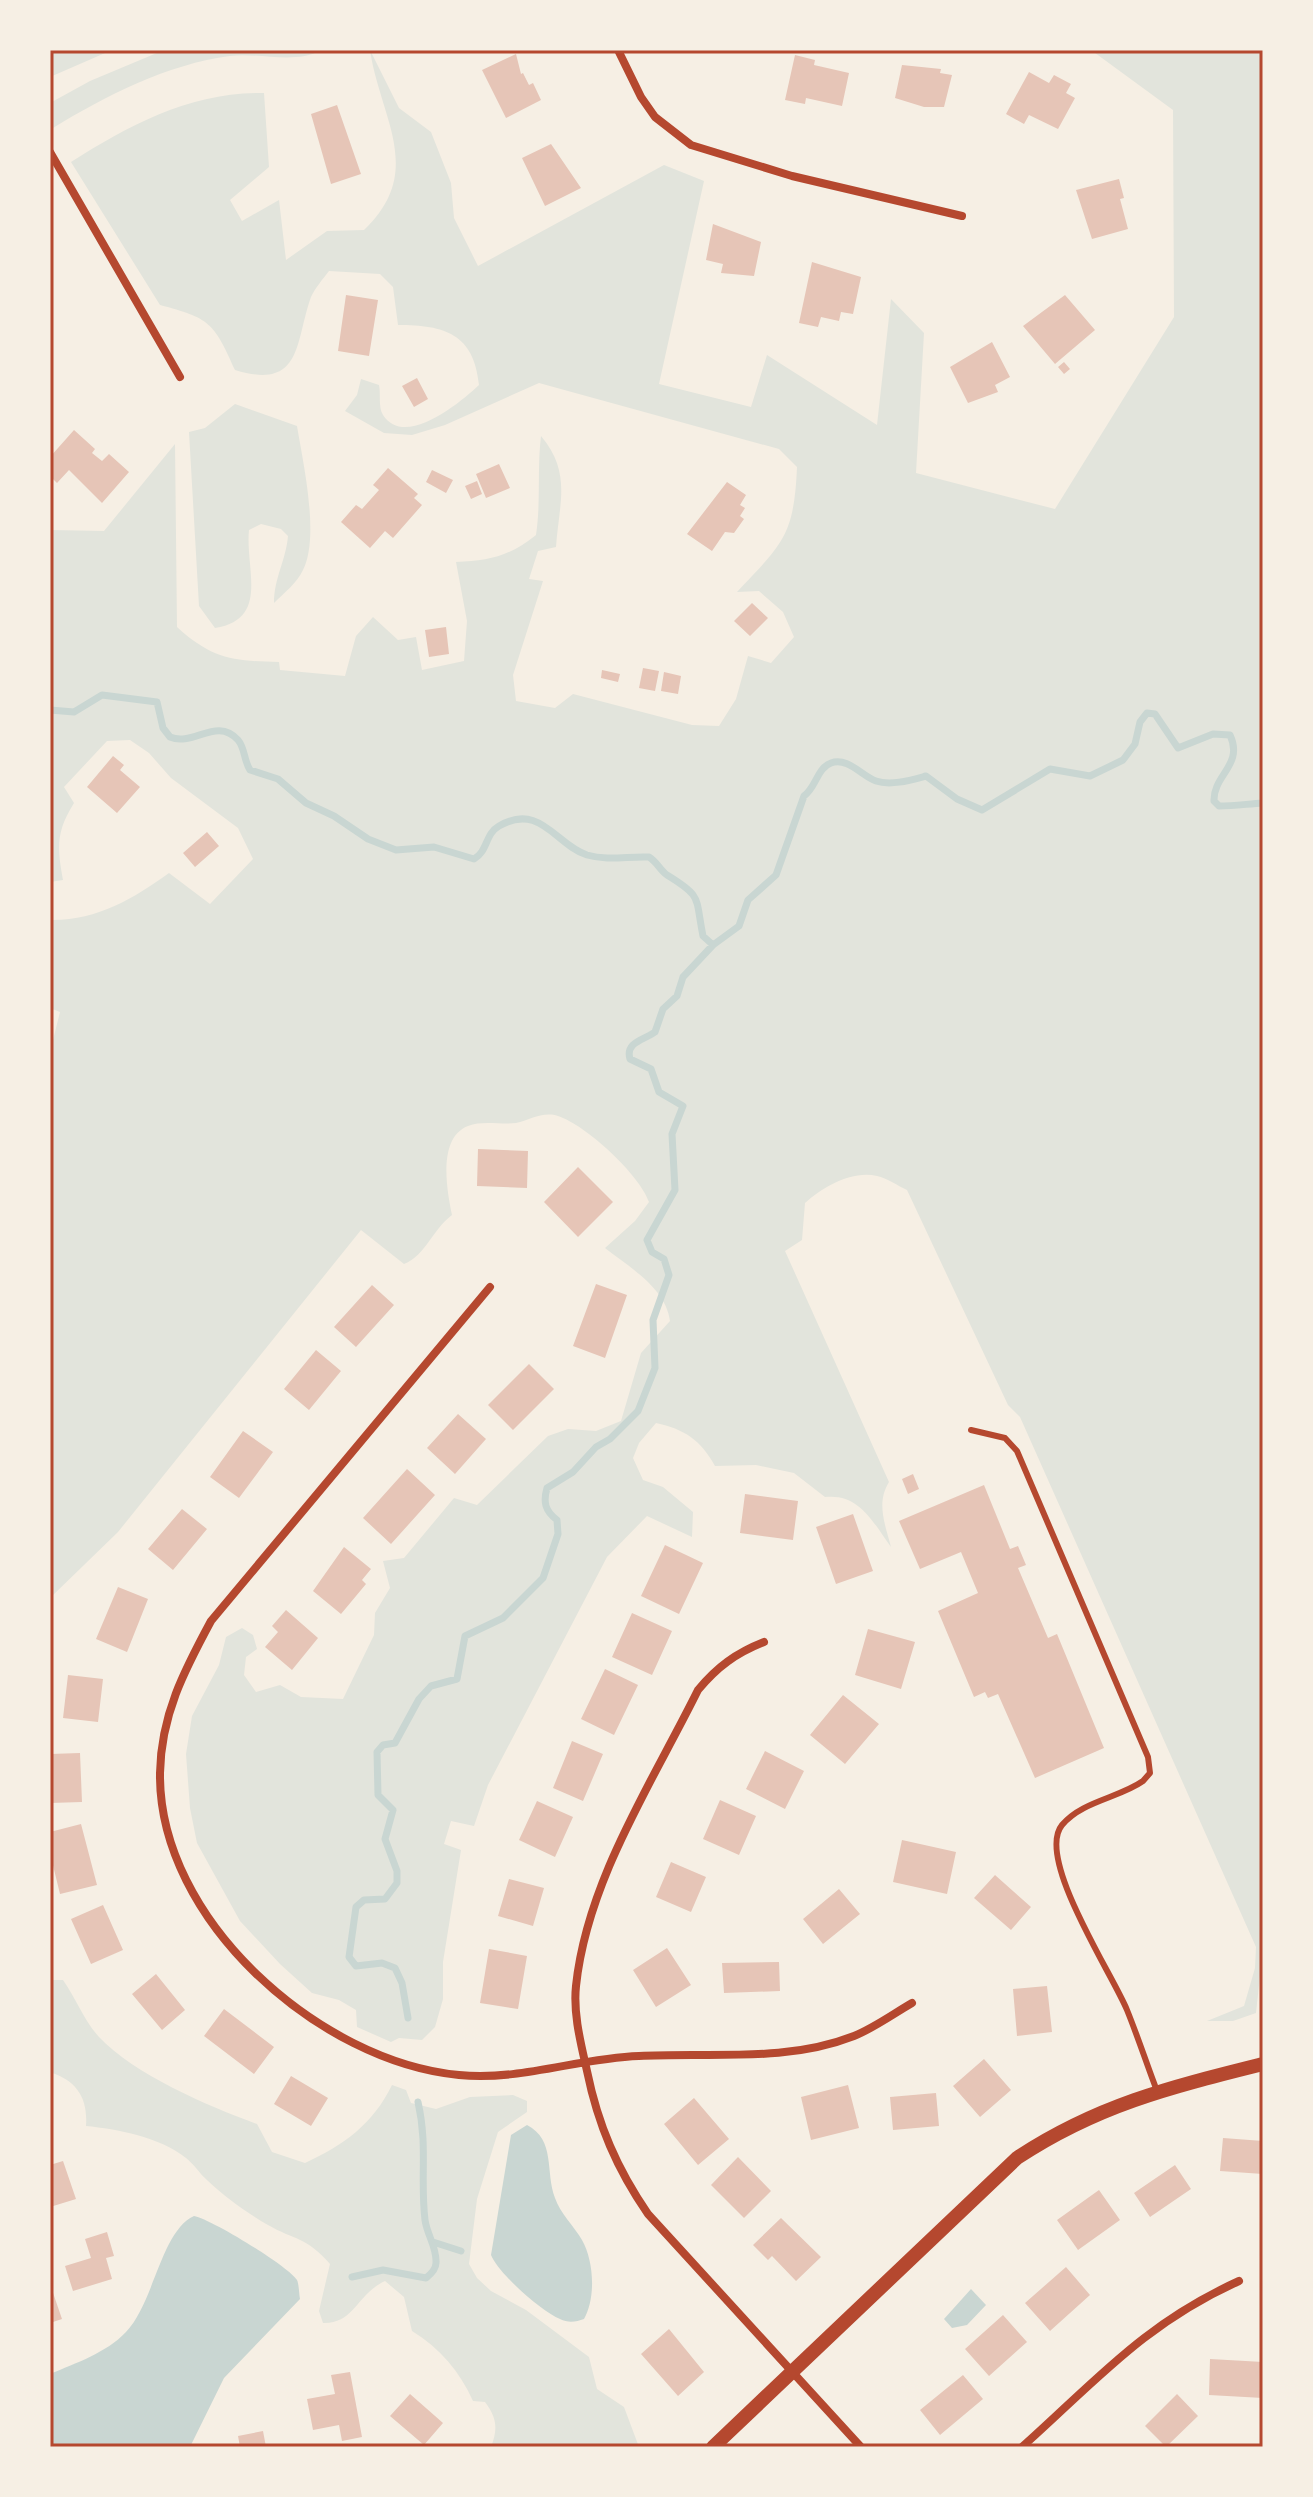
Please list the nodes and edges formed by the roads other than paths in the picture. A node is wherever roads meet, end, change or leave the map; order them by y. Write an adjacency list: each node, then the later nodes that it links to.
1 (618, 50): 3 (street)
2 (50, 152): 4 (street)
3 (962, 216)
4 (180, 377)
5 (490, 1287): 9 (street)
6 (971, 1430): 11 (lane)
7 (764, 1642): 9 (street)
8 (912, 2003): 9 (street)
9 (585, 2064): 13 (street)
10 (1263, 2064): 11 (street)
11 (1157, 2091): 13 (street)
12 (1239, 2281): 16 (street)
13 (792, 2372): 14 (street); 15 (street)
14 (713, 2447)
15 (861, 2447)
16 (1022, 2447)

